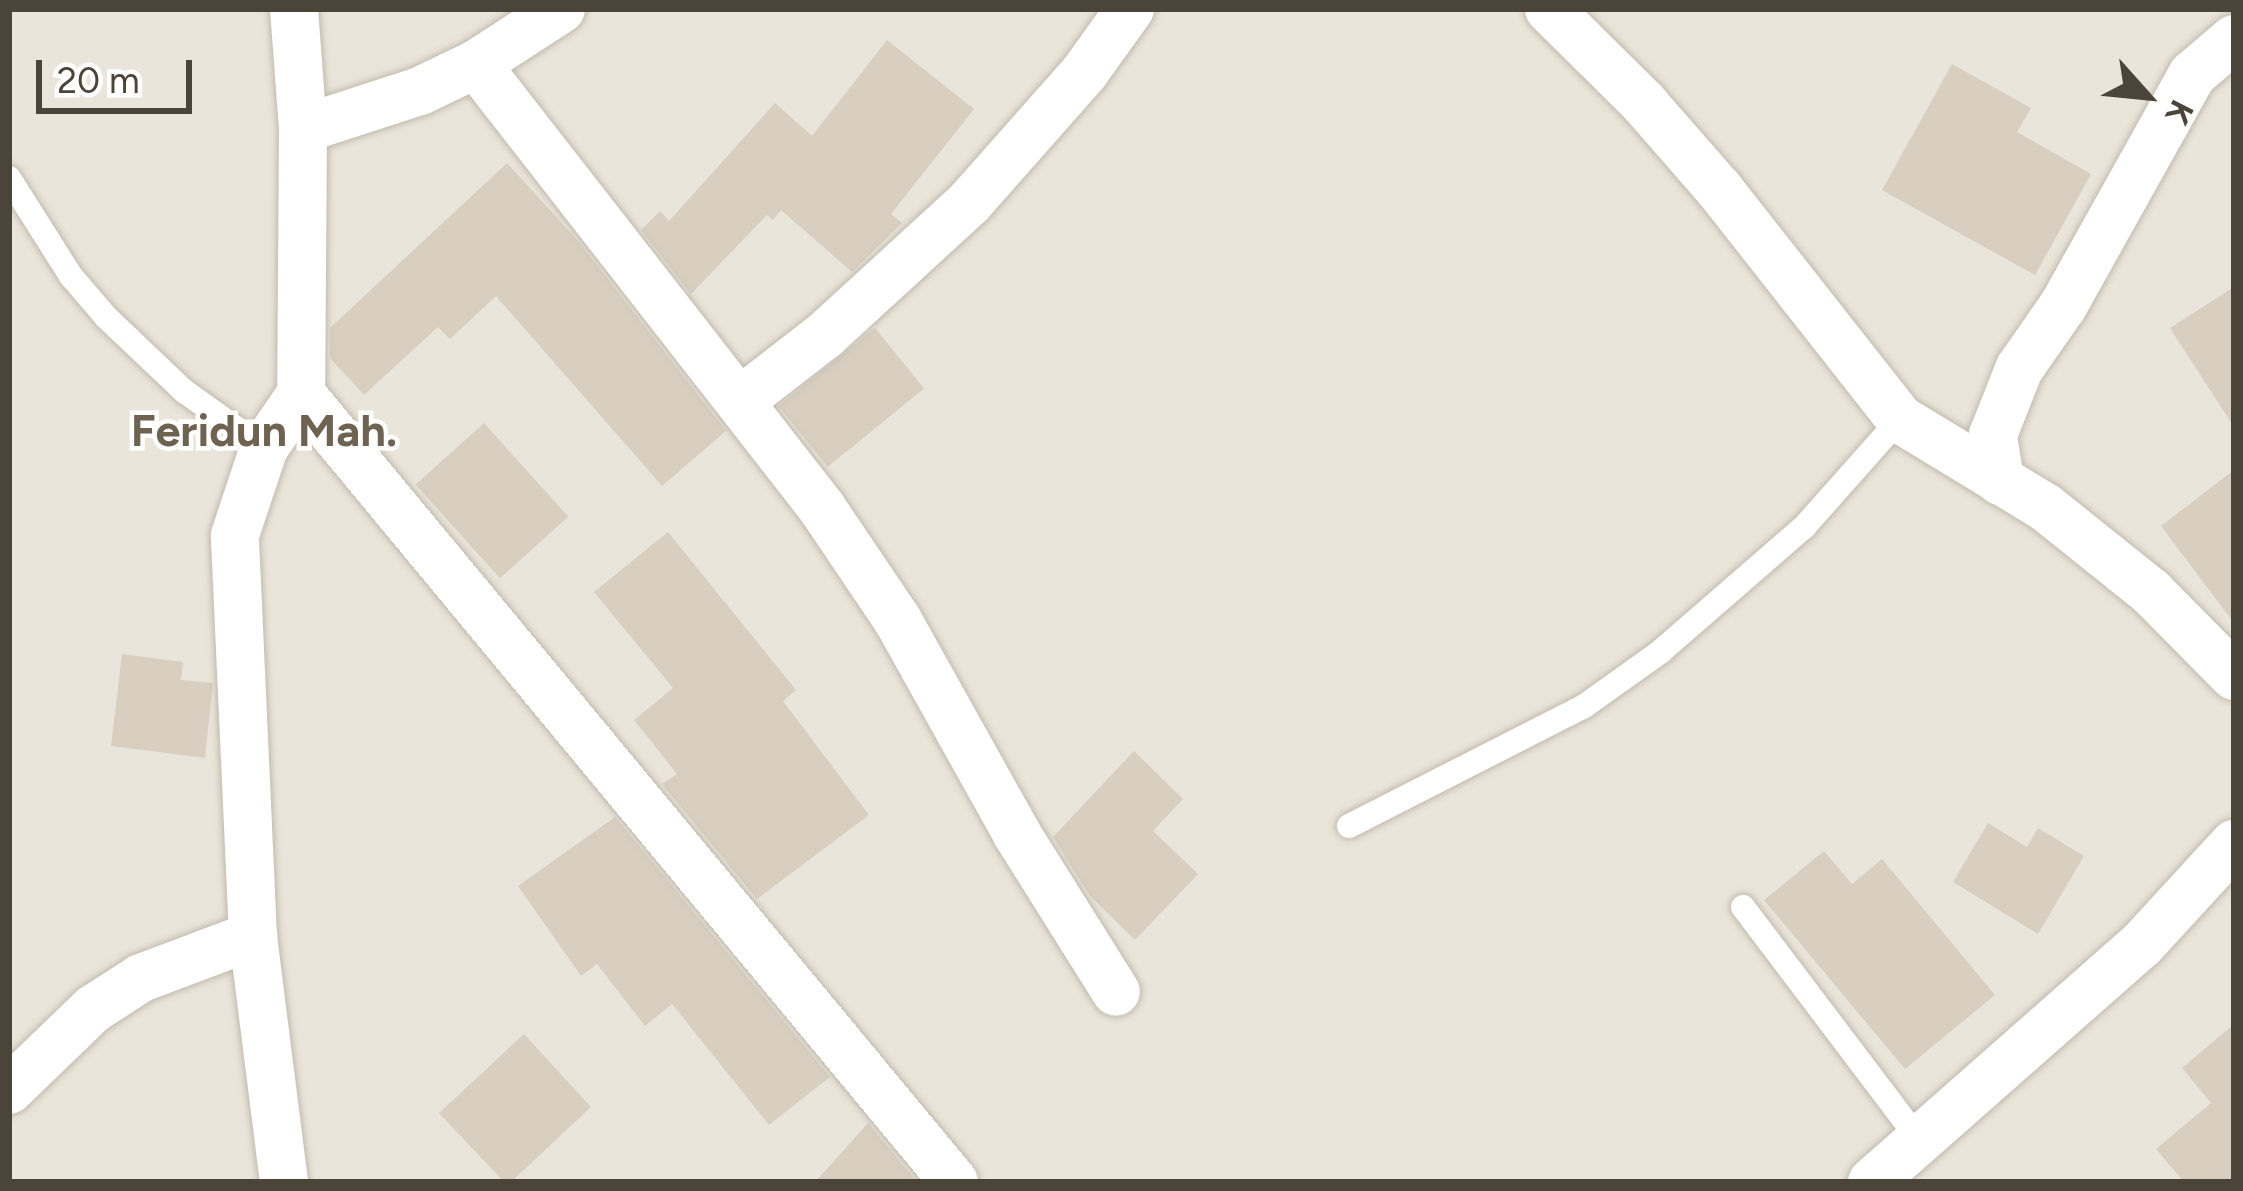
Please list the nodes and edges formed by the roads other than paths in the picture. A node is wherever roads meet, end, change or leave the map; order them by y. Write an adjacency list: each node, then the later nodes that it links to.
1 (294, 9): 7 (street)
2 (561, 9): 6 (street)
3 (1130, 9): 10 (street)
4 (1549, 9): 11 (street)
5 (2234, 39): 13 (street)
6 (476, 64): 7 (street); 10 (street)
7 (303, 129): 9 (street)
8 (9, 178): 12 (lane)
9 (301, 394): 12 (street); 23 (street)
10 (740, 401): 19 (street)
11 (1900, 419): 13 (street); 15 (lane)
12 (264, 448): 18 (street)
13 (2000, 481): 14 (street)
14 (2230, 665)
15 (1349, 826)
16 (2234, 844): 21 (street)
17 (1743, 907): 21 (lane)
18 (254, 935): 20 (street); 22 (street)
19 (1116, 992)
20 (9, 1090)
21 (1918, 1138): 24 (street)
22 (268, 1172)
23 (954, 1182)
24 (1872, 1182)

